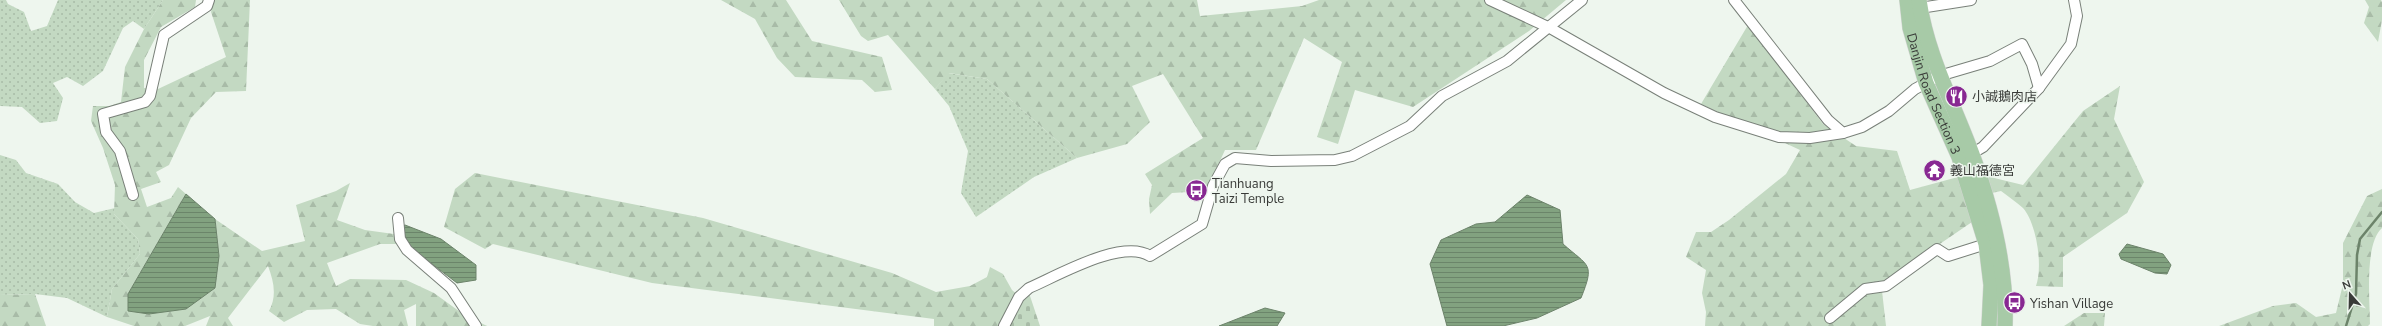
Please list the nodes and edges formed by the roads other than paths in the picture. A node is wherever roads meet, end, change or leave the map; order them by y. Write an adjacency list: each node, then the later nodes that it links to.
1 (209, 0): 14 (street)
2 (1490, 0): 9 (street)
3 (1582, 0): 9 (street)
4 (1734, 0): 12 (street)
5 (1907, 0): 10 (main road, Danjin Road Section 3)
6 (1971, 0): 8 (street)
7 (2074, 0): 11 (street)
8 (1920, 4): 10 (main road, Danjin Road Section 3)
9 (1550, 28): 12 (street); 19 (street)
10 (1932, 79): 11 (street); 12 (street); 13 (main road, Danjin Road Section 3); 16 (main road, Danjin Road Section 3)
11 (2039, 88): 13 (street)
12 (1843, 133)
13 (1972, 154): 21 (main road, Danjin Road Section 3)
14 (133, 195)
15 (398, 218): 18 (street)
16 (1986, 244): 17 (street); 20 (main road, Danjin Road Section 3)
17 (1830, 318)
18 (476, 326)
19 (1004, 326)
20 (1989, 326)
21 (2005, 326)

